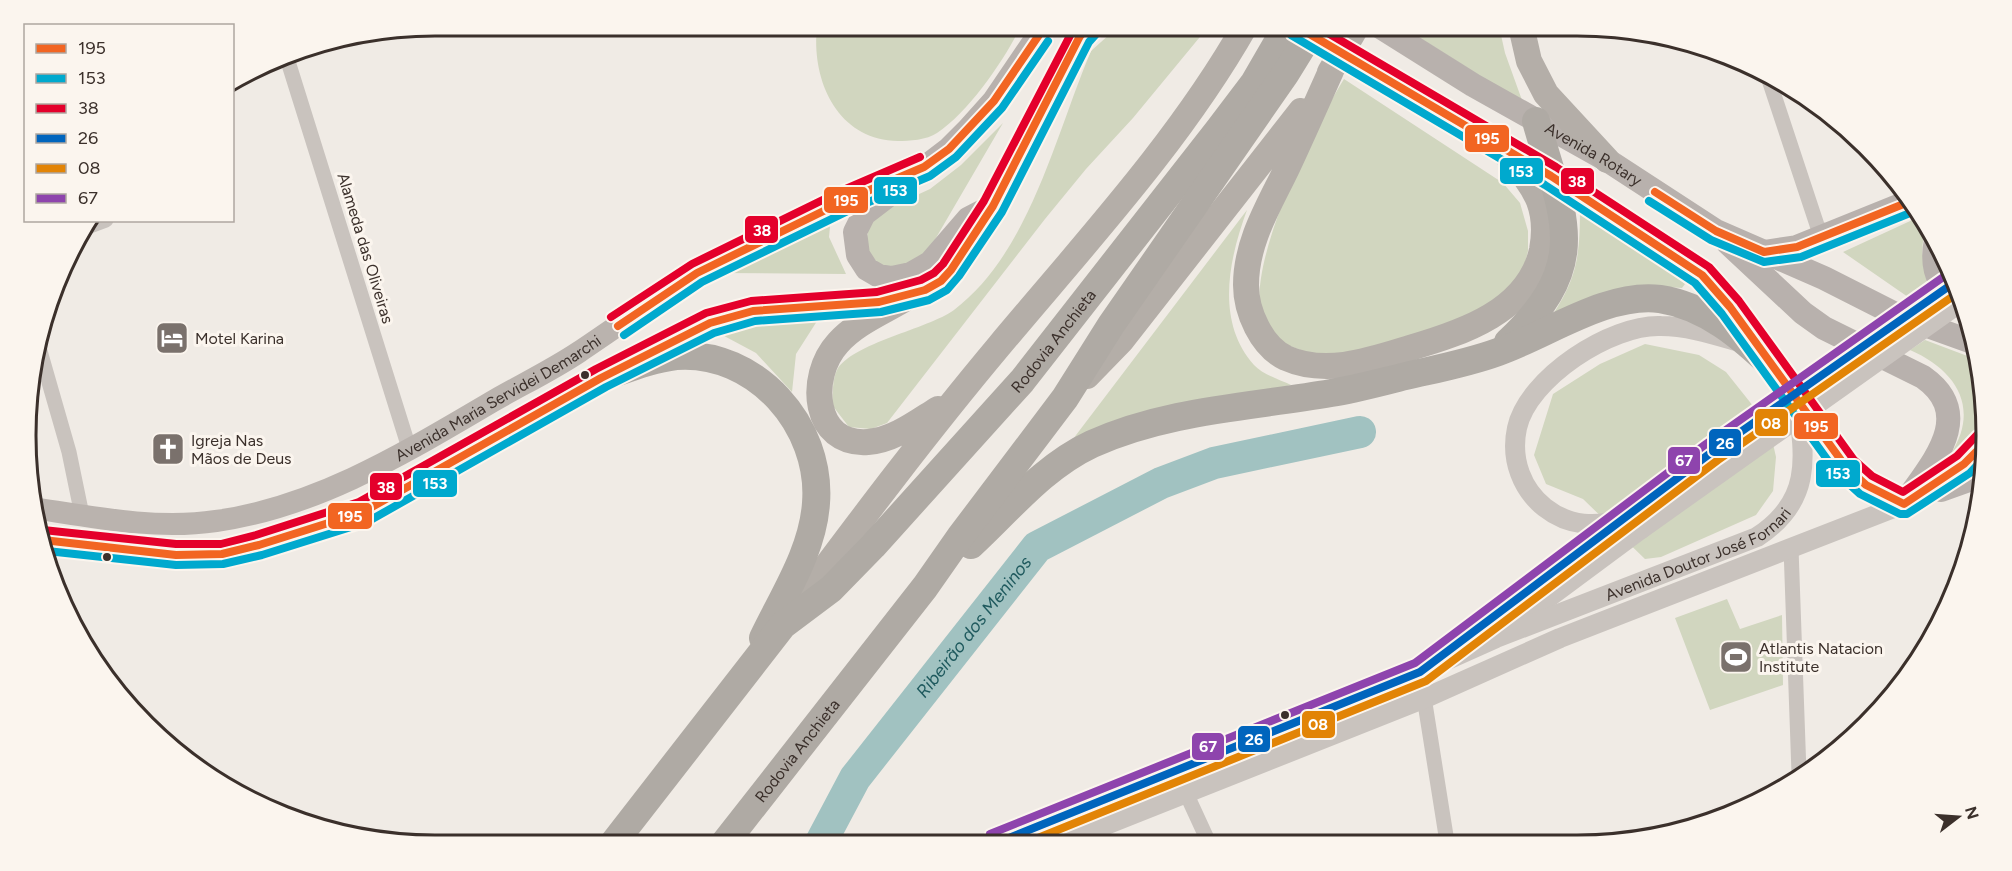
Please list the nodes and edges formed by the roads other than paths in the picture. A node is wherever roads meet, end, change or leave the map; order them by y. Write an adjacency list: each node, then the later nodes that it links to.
1 (1038, 36): 16 (main road, Avenida Maria Servidei Demarchi)
2 (1081, 36): 19 (main road, Avenida Maria Servidei Demarchi)
3 (1239, 36): 34 (highway, Rodovia Anchieta)
4 (1281, 36): 47 (highway, Rodovia Anchieta)
5 (1310, 36): 36 (highway, Rodovia Anchieta)
6 (1313, 36): 14 (main road, bridge)
7 (1351, 36): 11 (highway, Rodovia Anchieta)
8 (1395, 36): 13 (main road, Avenida Rotary)
9 (1523, 36): 15 (highway)
10 (289, 64): 37 (street, Alameda das Oliveiras)
11 (1331, 71): 14 (highway); 36 (highway, Rodovia Anchieta)
12 (1771, 87): 21 (street)
13 (1536, 121): 15 (main road, Avenida Rotary); 17 (highway)
14 (1502, 149): 17 (main road)
15 (1606, 160): 20 (main road, Avenida Rotary)
16 (924, 167): 19 (main road); 37 (main road, Avenida Maria Servidei Demarchi)
17 (1551, 177): 30 (highway); 32 (main road)
18 (1902, 205): 21 (main road)
19 (993, 206): 25 (main road, Avenida Maria Servidei Demarchi)
20 (1716, 231): 22 (main road, Avenida Rotary); 40 (main road)
21 (1833, 234): 22 (main road)
22 (1764, 252): 28 (main road, Avenida Rotary)
23 (1935, 258): 26 (main road)
24 (1948, 287): 43 (street, bridge)
25 (911, 295): 33 (main road, Avenida Maria Servidei Demarchi); 34 (highway)
26 (1952, 298)
27 (1955, 306): 43 (street, bridge)
28 (1964, 339)
29 (1750, 344): 30 (highway); 32 (highway); 43 (street)
30 (1498, 352): 46 (highway)
31 (43, 362): 42 (street)
32 (1774, 368): 35 (main road)
33 (601, 378): 44 (main road, Avenida Maria Servidei Demarchi); 50 (highway)
34 (956, 397): 47 (highway, Rodovia Anchieta)
35 (1796, 397): 40 (main road); 48 (street, Avenida Doutor José Fornari)
36 (1065, 398): 46 (highway, Rodovia Anchieta)
37 (410, 451): 42 (main road, Avenida Maria Servidei Demarchi)
38 (1975, 451): 40 (main road)
39 (1974, 478): 40 (main road)
40 (1904, 504): 45 (street, Avenida Doutor José Fornari)
41 (43, 509): 42 (main road, Avenida Maria Servidei Demarchi)
42 (82, 515)
43 (1633, 519): 48 (street); 49 (street)
44 (51, 541)
45 (1791, 548): 51 (street, Avenida Doutor José Fornari); 52 (street)
46 (925, 587): 56 (highway, Rodovia Anchieta)
47 (783, 626): 50 (highway, Rodovia Anchieta)
48 (1496, 638): 49 (street, Avenida Doutor José Fornari); 51 (street, Avenida Doutor José Fornari)
49 (1420, 672): 51 (street); 53 (street, Avenida Doutor José Fornari)
50 (746, 673): 55 (highway, Rodovia Anchieta)
51 (1423, 699): 54 (street, Avenida Doutor José Fornari); 60 (street)
52 (1799, 767)
53 (1172, 772): 54 (street); 57 (street, Avenida Doutor José Fornari)
54 (1186, 793): 58 (street, Avenida Doutor José Fornari); 59 (street)
55 (620, 835)
56 (731, 835)
57 (1016, 835)
58 (1081, 835)
59 (1205, 835)
60 (1446, 835)

